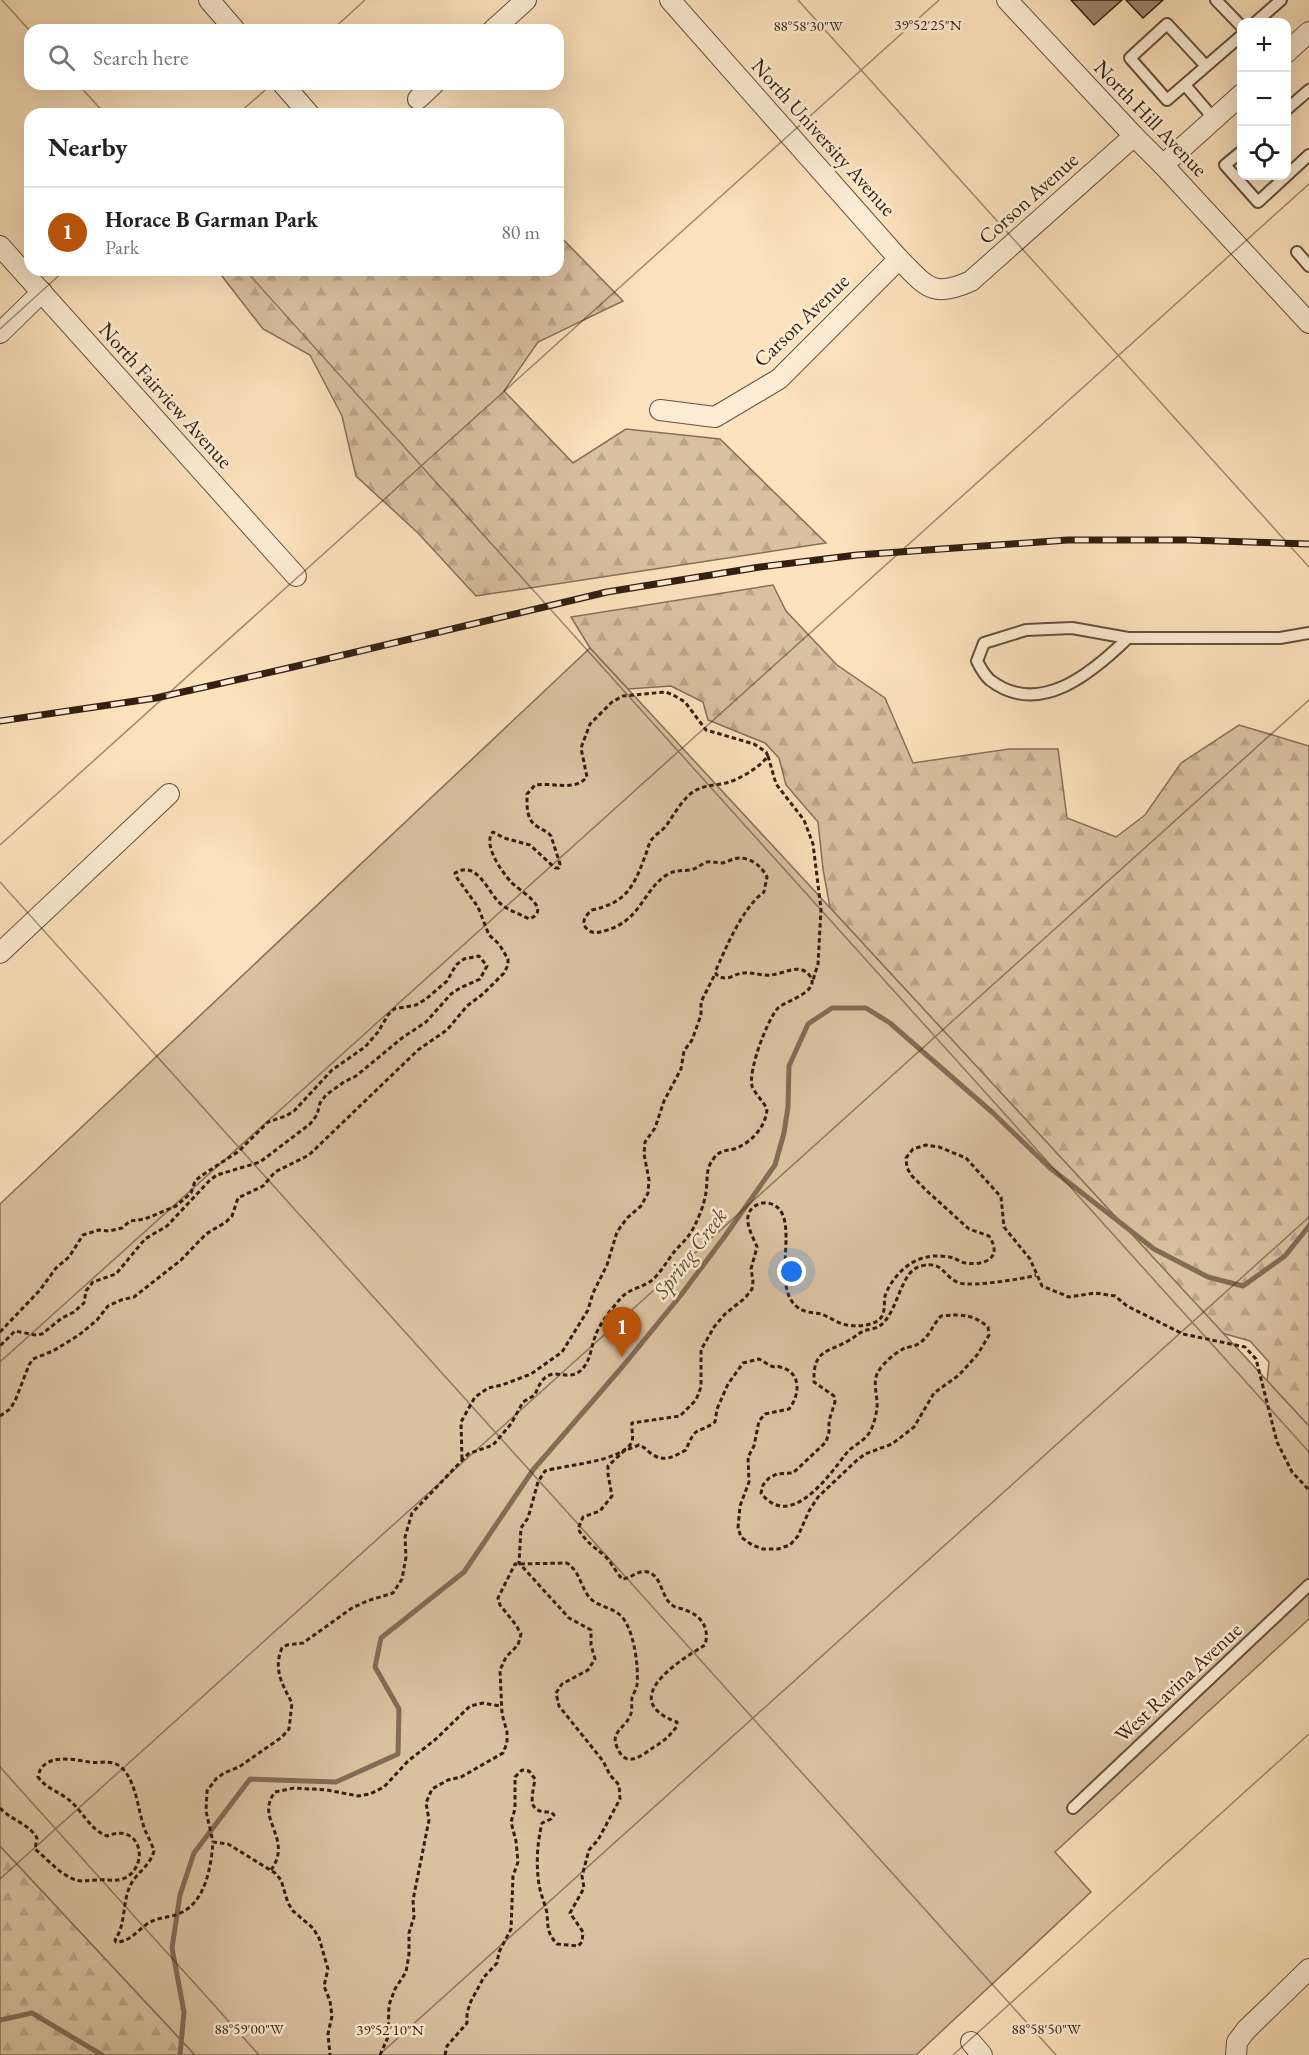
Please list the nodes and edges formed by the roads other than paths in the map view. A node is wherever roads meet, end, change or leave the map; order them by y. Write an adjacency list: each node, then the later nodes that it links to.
1 (209, 0): 9 (street)
2 (526, 0): 10 (street)
3 (670, 0): 34 (street, North University Avenue)
4 (1007, 0): 24 (street, North Hill Avenue)
5 (1216, 0): 8 (lane)
6 (1281, 0): 7 (lane)
7 (1261, 18)
8 (1237, 22)
9 (230, 24)
10 (500, 24)
11 (1309, 32): 13 (street)
12 (1237, 39): 14 (lane)
13 (1291, 49)
14 (1205, 65): 15 (lane); 15 (lane)
15 (1185, 86): 23 (lane)
16 (288, 90): 22 (street)
17 (428, 90): 20 (street)
18 (1309, 90): 21 (lane)
19 (1237, 98): 23 (street)
20 (418, 99)
21 (1291, 102)
22 (304, 108)
23 (1214, 118): 27 (street)
24 (1134, 136): 27 (street, North Hill Avenue); 38 (street, Corson Avenue)
25 (1237, 155): 29 (lane)
26 (1309, 155): 28 (lane)
27 (1163, 165): 40 (street, North Hill Avenue)
28 (1291, 172)
29 (1237, 178)
30 (1238, 180): 31 (lane)
31 (1282, 180)
32 (0, 246): 36 (street, North Fairview Avenue)
33 (1297, 252): 35 (lane)
34 (899, 259): 38 (street, North University Avenue); 42 (street, Carson Avenue)
35 (1309, 266)
36 (24, 272)
37 (27, 276): 39 (street, North Fairview Avenue)
38 (951, 290)
39 (42, 292): 41 (street); 43 (street, North Fairview Avenue)
40 (1309, 323)
41 (0, 333)
42 (660, 410)
43 (296, 576)
44 (1309, 633): 45 (lane)
45 (1128, 638): 45 (lane)
46 (169, 794): 47 (street)
47 (0, 953)
48 (1309, 1585): 49 (lane, West Ravina Avenue)
49 (1073, 1808)
50 (1309, 1969): 51 (street)
51 (1236, 2055)

